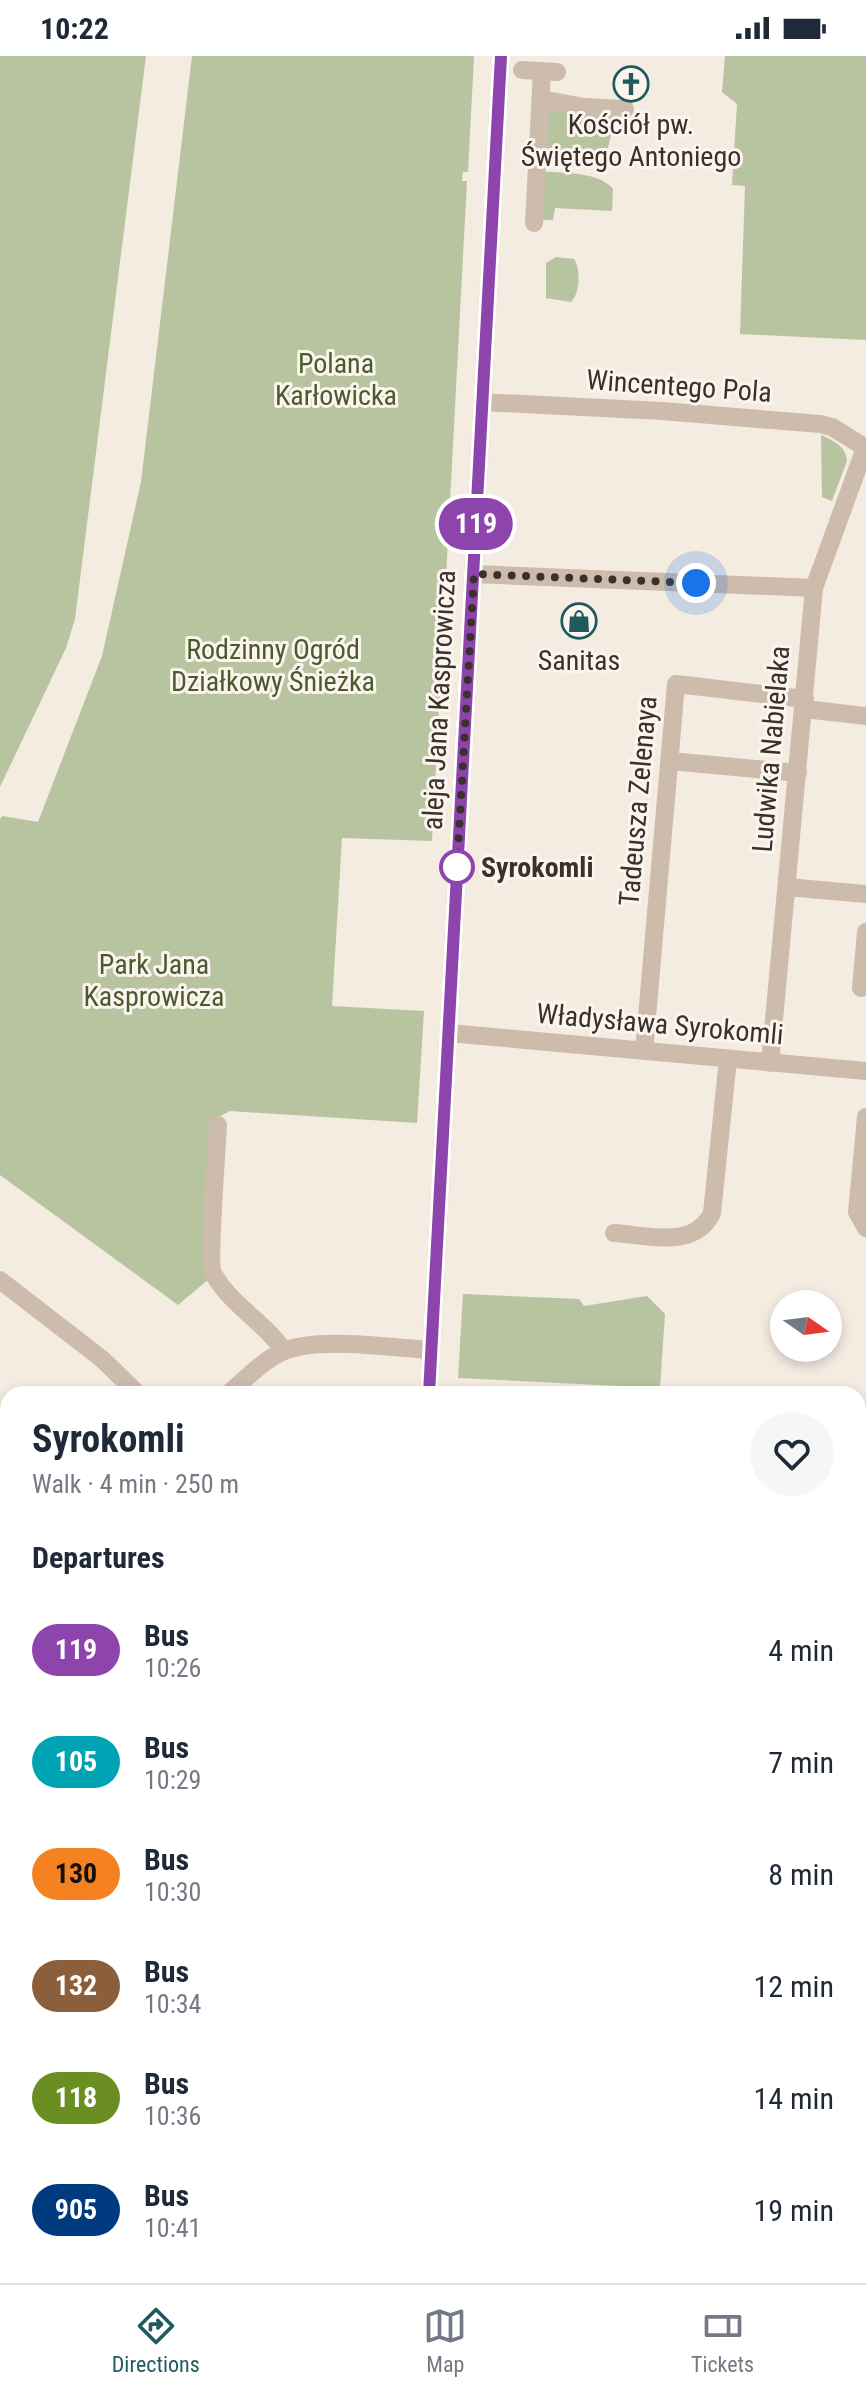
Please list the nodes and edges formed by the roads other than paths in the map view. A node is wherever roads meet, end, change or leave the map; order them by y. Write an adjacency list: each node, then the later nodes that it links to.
1 (501, 56): 6 (street, aleja Jana Kasprowicza)
2 (522, 70): 3 (street)
3 (541, 99): 4 (street); 5 (street)
4 (625, 109)
5 (534, 223)
6 (482, 402): 7 (street, Wincentego Pola); 8 (street, aleja Jana Kasprowicza)
7 (865, 448): 9 (street, Ludwika Nabielaka)
8 (474, 574): 9 (street); 18 (street, aleja Jana Kasprowicza)
9 (814, 588): 10 (street, Ludwika Nabielaka)
10 (804, 704): 11 (street); 12 (street, Tadeusza Zelenaya); 13 (street, Ludwika Nabielaka)
11 (866, 716)
12 (670, 761): 13 (street); 19 (street, Tadeusza Zelenaya)
13 (798, 773): 14 (street, Ludwika Nabielaka)
14 (787, 887): 15 (street); 21 (street, Ludwika Nabielaka)
15 (866, 894)
16 (866, 932): 17 (street)
17 (861, 988)
18 (449, 1033): 19 (street, Władysława Syrokomli); 28 (street, aleja Jana Kasprowicza)
19 (644, 1051): 20 (street, Władysława Syrokomli)
20 (728, 1059): 21 (street, Władysława Syrokomli); 26 (street)
21 (770, 1063): 22 (street, Władysława Syrokomli)
22 (866, 1071)
23 (866, 1117): 25 (street)
24 (218, 1125): 29 (street)
25 (866, 1228)
26 (614, 1233)
27 (0, 1280): 30 (street)
28 (431, 1350): 29 (street); 32 (street, aleja Jana Kasprowicza)
29 (284, 1351): 31 (street)
30 (130, 1386)
31 (237, 1386)
32 (429, 1386)

